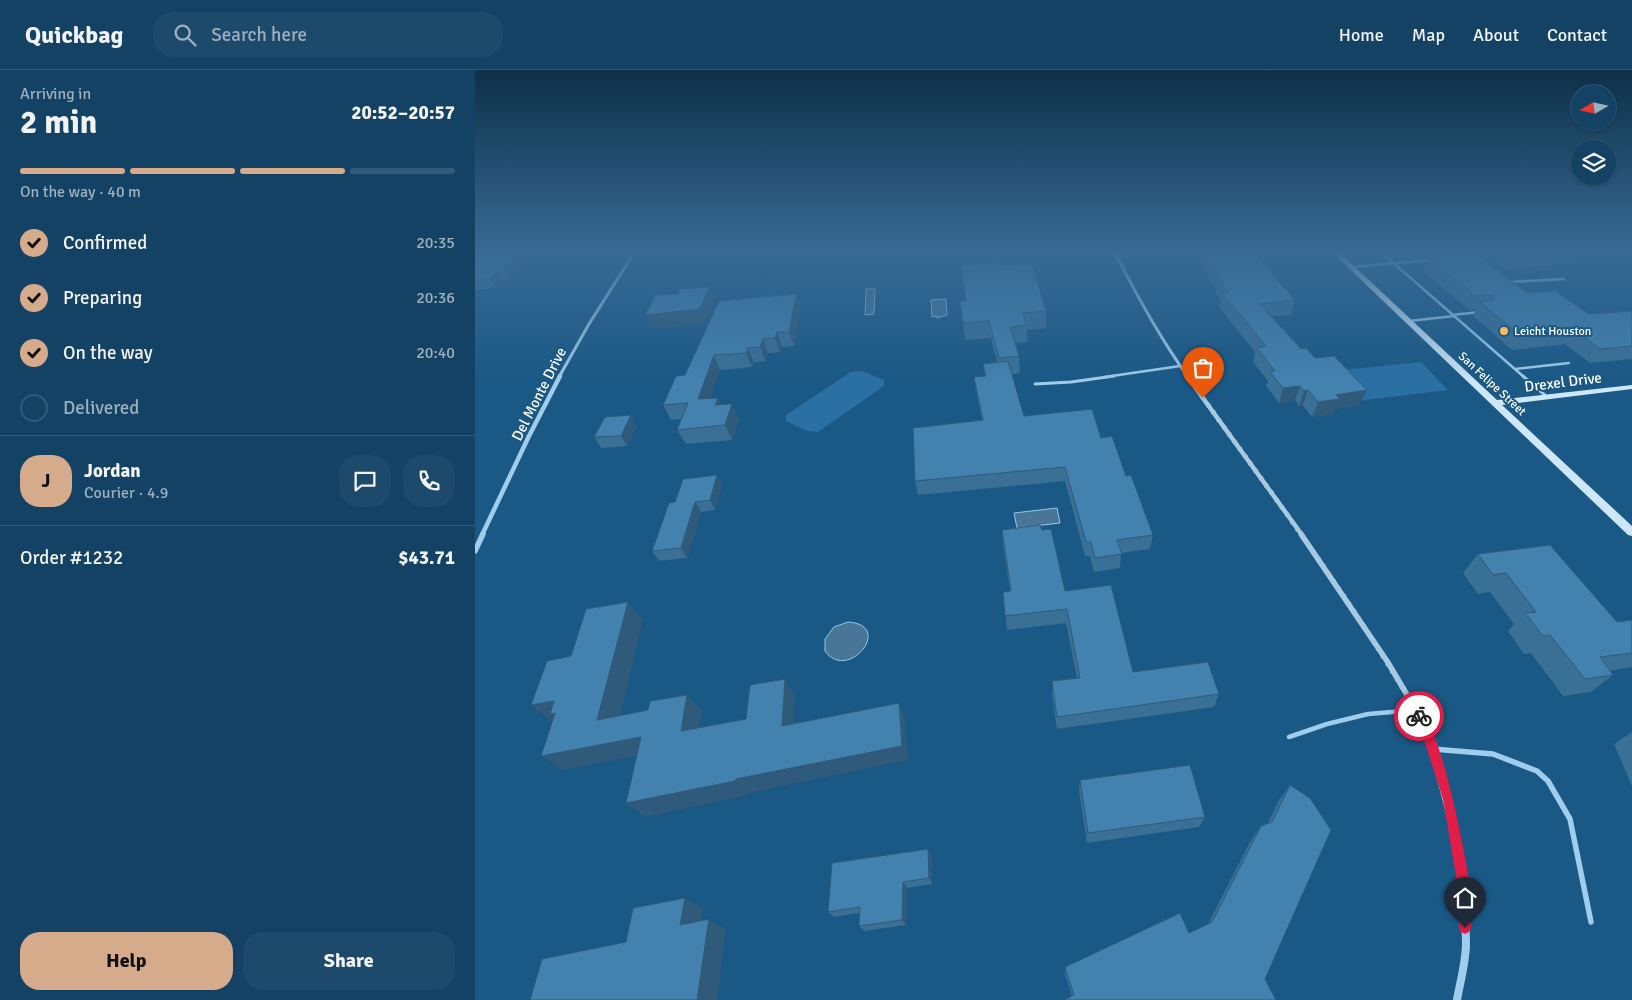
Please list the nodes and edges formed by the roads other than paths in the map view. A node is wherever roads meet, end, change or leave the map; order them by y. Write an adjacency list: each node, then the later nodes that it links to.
1 (605, 296): 16 (street, Del Monte Drive)
2 (1136, 296): 9 (street)
3 (1382, 296): 7 (main road, San Felipe Street)
4 (1432, 296): 6 (lane)
5 (1484, 311): 6 (lane)
6 (1453, 315): 7 (lane); 10 (lane)
7 (1408, 321): 14 (main road, San Felipe Street)
8 (1569, 362): 10 (lane)
9 (1180, 366): 11 (lane); 17 (street)
10 (1515, 369): 13 (lane)
11 (1035, 384)
12 (1632, 387): 13 (main road, Drexel Drive)
13 (1547, 397): 14 (main road, Drexel Drive)
14 (1497, 403): 15 (main road, San Felipe Street)
15 (1632, 532)
16 (475, 551)
17 (1416, 710): 18 (lane); 19 (street)
18 (1289, 737)
19 (1433, 749): 20 (lane); 21 (street)
20 (1591, 922)
21 (1457, 1000)

